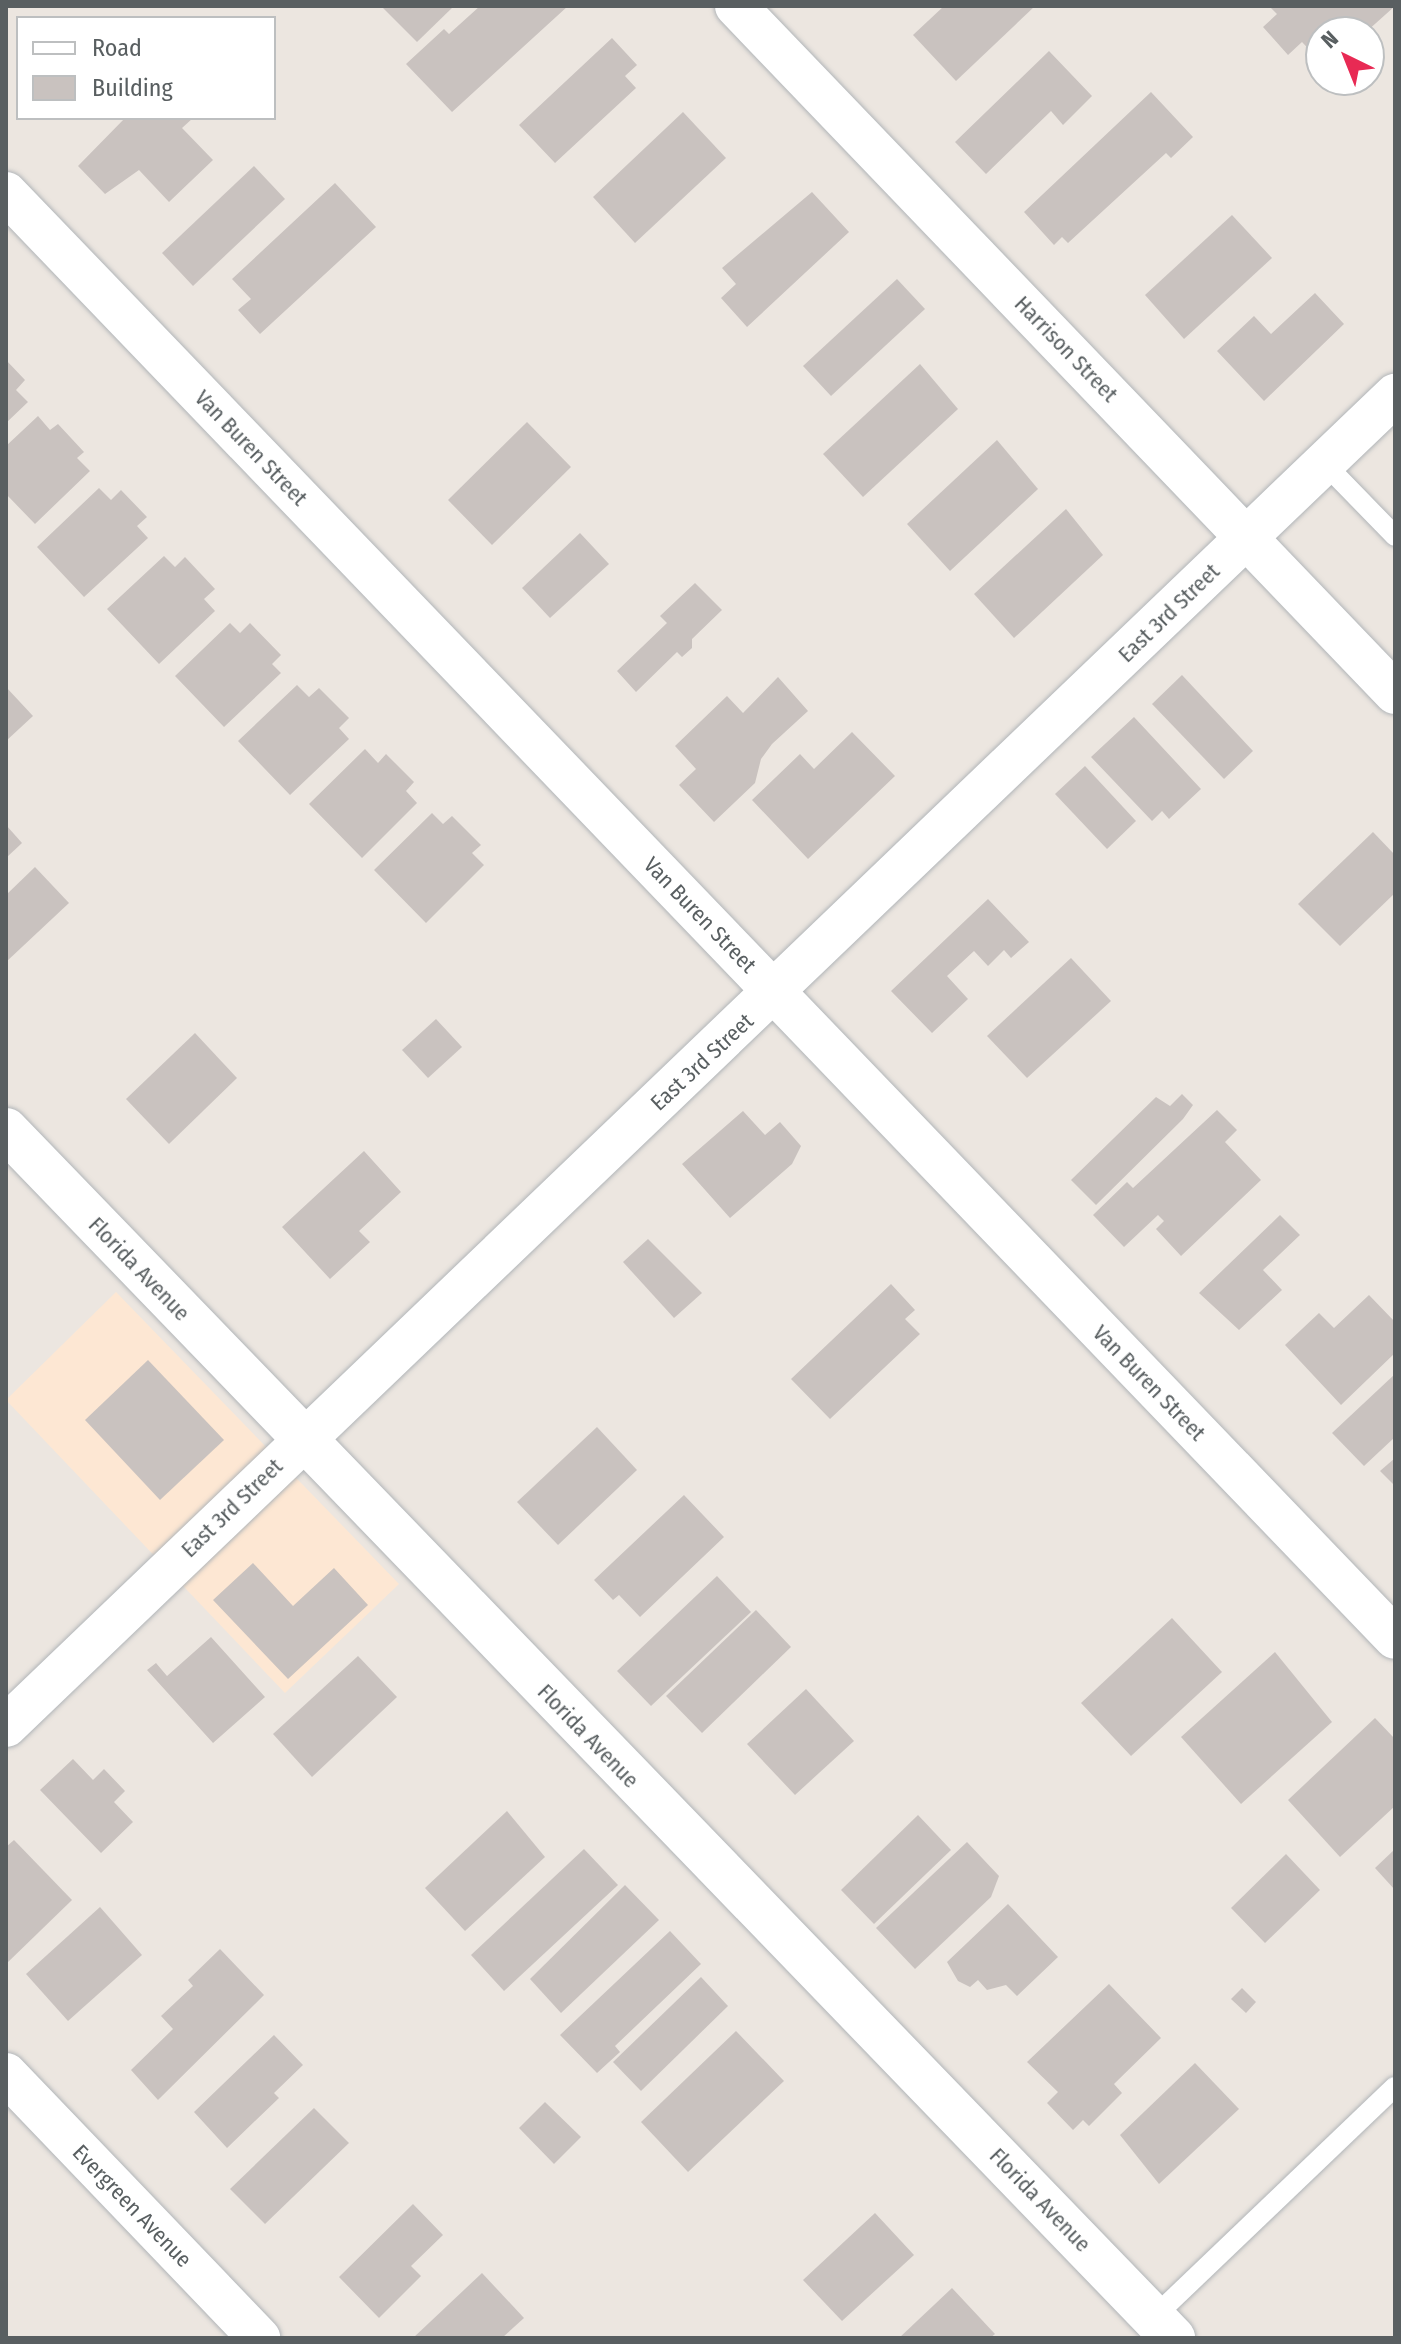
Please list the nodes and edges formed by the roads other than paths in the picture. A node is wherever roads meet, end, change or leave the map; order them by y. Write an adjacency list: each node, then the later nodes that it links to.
1 (736, 6): 6 (street, Harrison Street)
2 (6, 193): 8 (street, Van Buren Street)
3 (1395, 395): 4 (street, East 3rd Street)
4 (1324, 463): 5 (lane); 6 (street, East 3rd Street)
5 (1395, 536)
6 (1247, 538): 7 (street, Harrison Street); 8 (street, East 3rd Street)
7 (1395, 693)
8 (775, 993): 10 (street, East 3rd Street); 11 (street, Van Buren Street)
9 (6, 1130): 10 (street, Florida Avenue)
10 (303, 1441): 12 (street, East 3rd Street); 15 (street, Florida Avenue)
11 (1395, 1638)
12 (6, 1726)
13 (6, 2074): 16 (street, Evergreen Avenue)
14 (1395, 2087): 15 (lane)
15 (1164, 2328)
16 (259, 2338)

